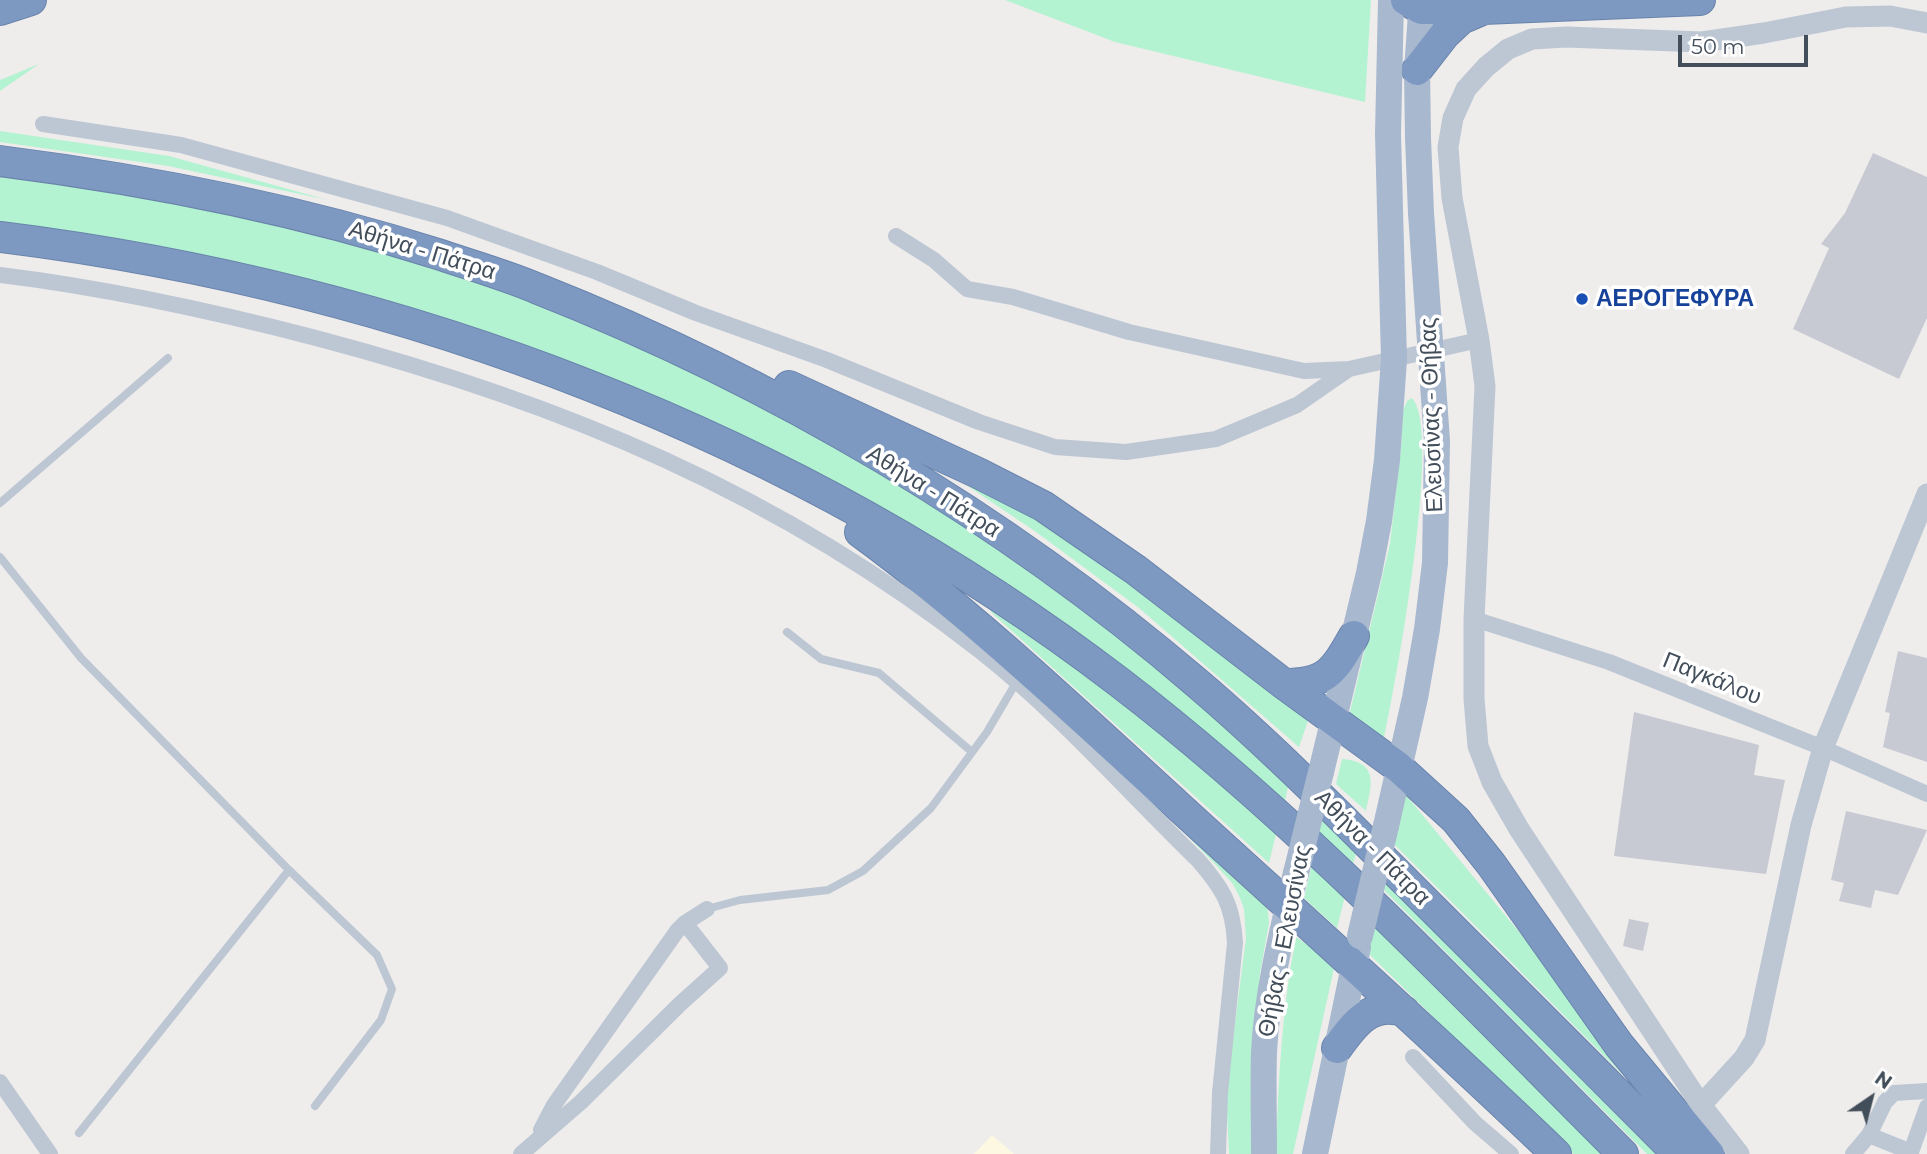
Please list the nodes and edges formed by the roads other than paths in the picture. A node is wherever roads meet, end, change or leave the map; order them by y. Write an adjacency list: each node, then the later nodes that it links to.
1 (31, 0): 6 (highway)
2 (1391, 0): 18 (main road, Ελευσίνας - Θήβας)
3 (1700, 0): 5 (highway)
4 (1416, 3): 5 (highway); 8 (main road, Ελευσίνας - Θήβας)
5 (1483, 9): 8 (highway)
6 (0, 10)
7 (1927, 23): 15 (street)
8 (1418, 71): 16 (main road, Ελευσίνας - Θήβας)
9 (43, 124): 19 (street)
10 (0, 162): 14 (highway, Αθήνα - Πάτρα)
11 (897, 236): 19 (street)
12 (0, 237): 20 (highway, Αθήνα - Πάτρα)
13 (0, 275): 27 (street)
14 (535, 287): 28 (highway); 59 (highway, Αθήνα - Πάτρα)
15 (1479, 340): 16 (street); 24 (street)
16 (1431, 351): 18 (street); 32 (main road, Ελευσίνας - Θήβας)
17 (168, 358): 22 (lane)
18 (1394, 359): 19 (street); 26 (main road, Ελευσίνας - Θήβας)
19 (1349, 369)
20 (775, 469): 36 (highway); 58 (highway, Αθήνα - Πάτρα)
21 (1927, 494): 30 (street)
22 (0, 503)
23 (0, 557): 35 (lane)
24 (1474, 619): 30 (street, Παγκάλου); 45 (street)
25 (787, 632): 31 (lane)
26 (1354, 636): 28 (highway); 29 (main road, Ελευσίνας - Θήβας)
27 (1017, 681): 31 (lane); 53 (street)
28 (1284, 684): 29 (highway)
29 (1333, 721): 32 (highway); 33 (main road, Ελευσίνας - Θήβας)
30 (1823, 748): 34 (street, Παγκάλου); 45 (street)
31 (972, 752): 37 (lane)
32 (1398, 768): 39 (main road, Ελευσίνας - Θήβας, bridge); 60 (highway)
33 (1321, 772): 36 (main road, Θήβας - Ελευσίνας, bridge)
34 (1927, 794)
35 (289, 870): 46 (lane); 48 (lane)
36 (1288, 907): 39 (highway); 54 (main road, Θήβας - Ελευσίνας)
37 (708, 909): 38 (street)
38 (685, 923): 50 (street); 50 (street)
39 (1357, 950): 40 (highway); 41 (main road)
40 (1404, 1011): 41 (highway); 57 (highway)
41 (1337, 1048): 55 (main road)
42 (1413, 1057): 56 (street)
43 (0, 1082): 51 (street)
44 (1927, 1091): 49 (street)
45 (1701, 1105): 61 (street)
46 (315, 1106)
47 (1927, 1107): 49 (street)
48 (79, 1133)
49 (1869, 1135): 62 (street)
50 (535, 1140): 52 (street)
51 (50, 1154)
52 (521, 1154)
53 (1218, 1154)
54 (1264, 1154)
55 (1315, 1154)
56 (1511, 1154)
57 (1556, 1154)
58 (1623, 1154)
59 (1678, 1154)
60 (1709, 1154)
61 (1740, 1154)
62 (1853, 1154)

